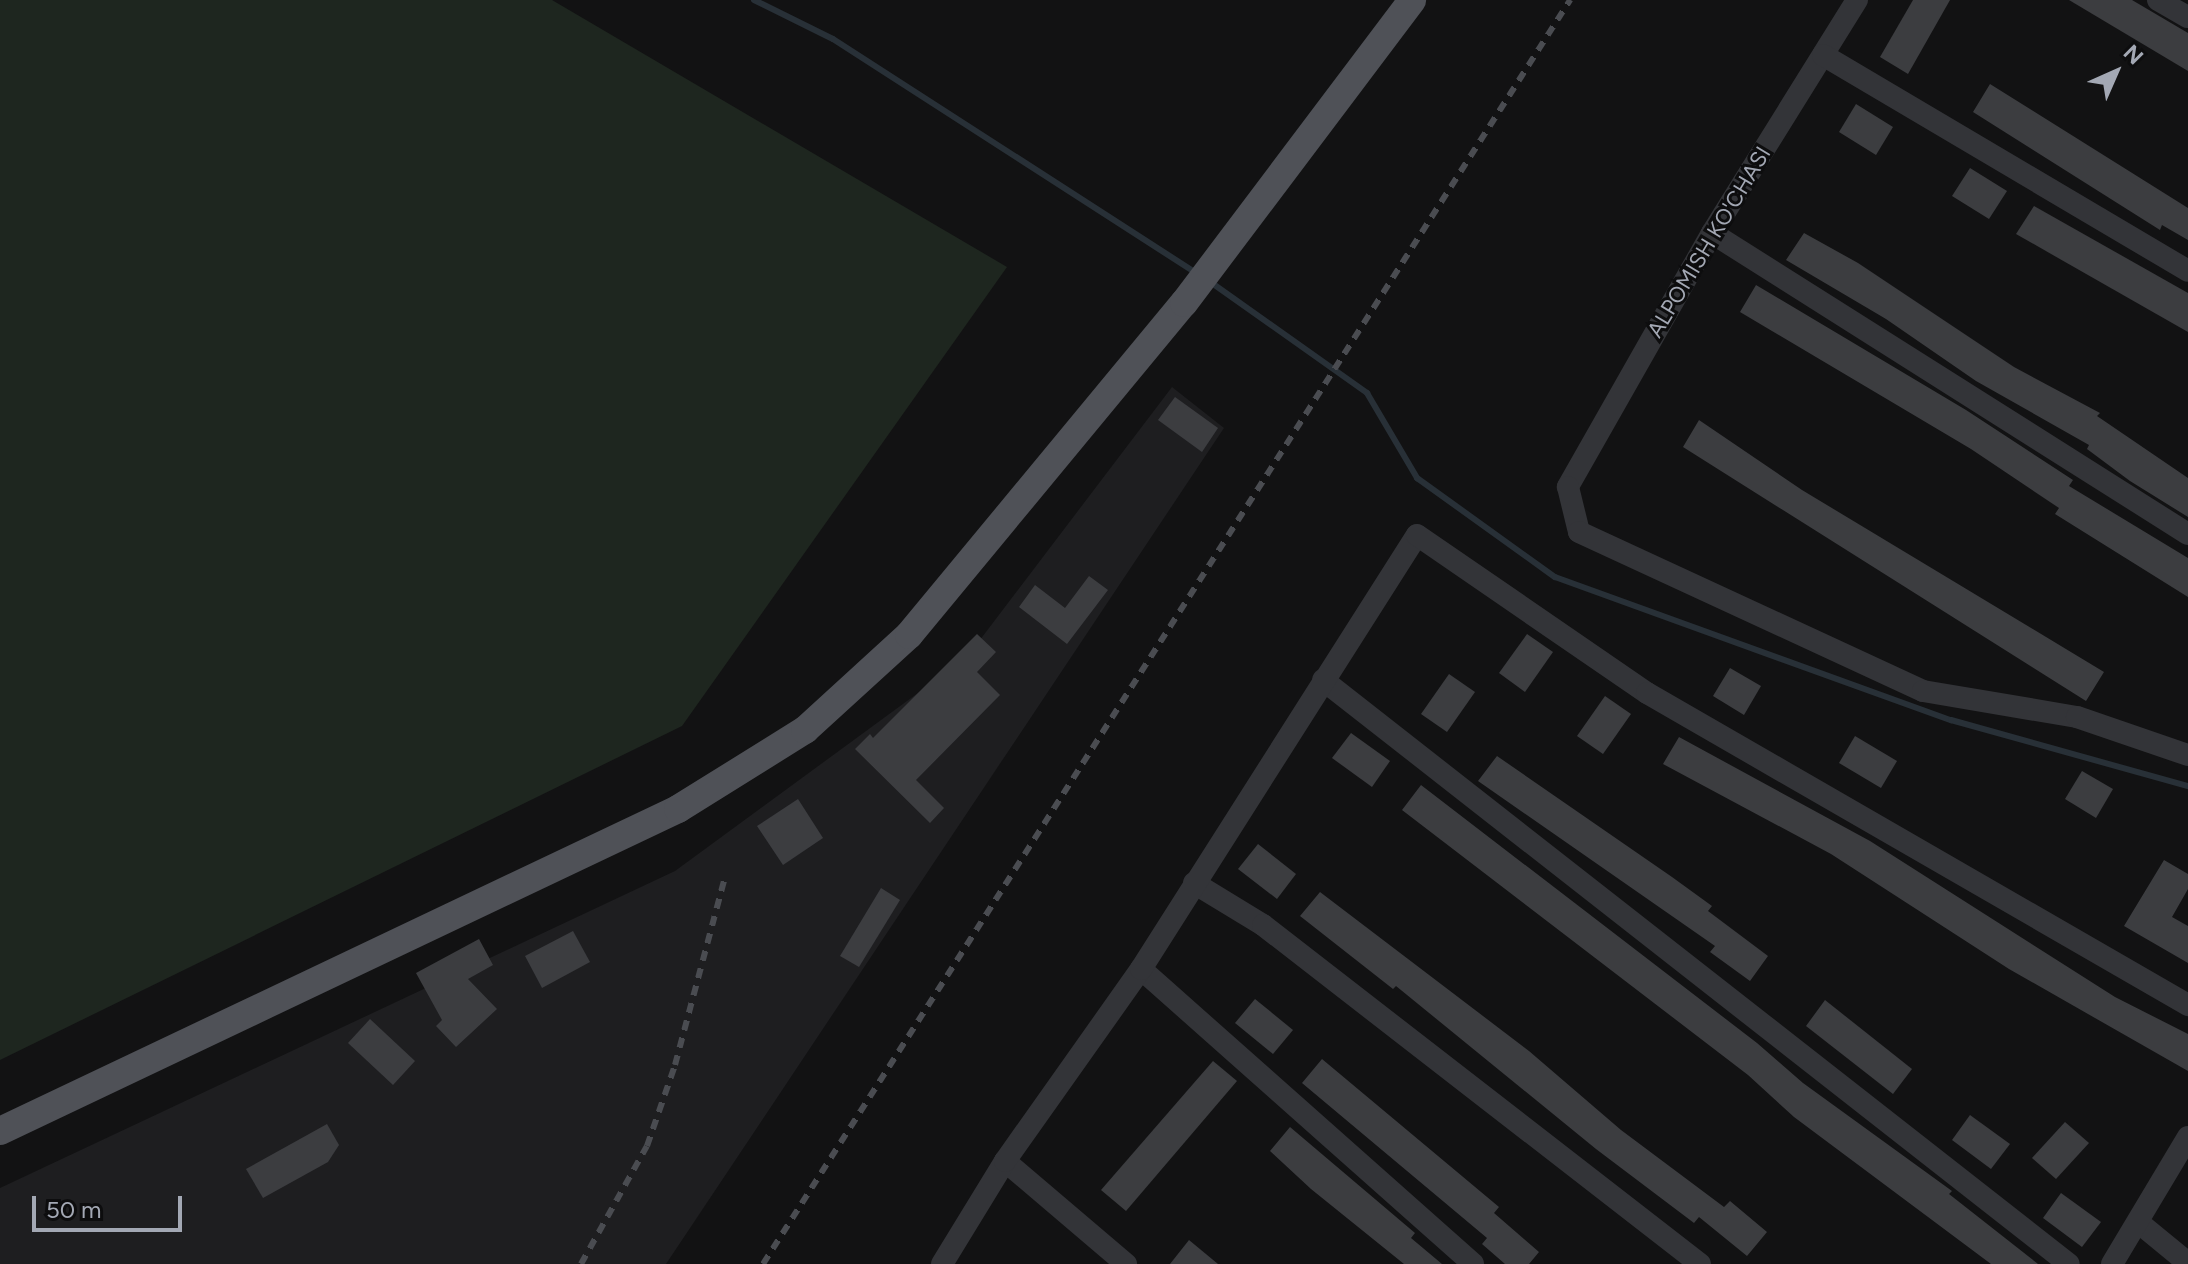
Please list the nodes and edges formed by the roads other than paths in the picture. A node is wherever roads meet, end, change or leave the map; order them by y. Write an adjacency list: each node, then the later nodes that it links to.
1 (1412, 0): 14 (main road)
2 (1857, 0): 5 (street, ALPOMISH KO'CHASI)
3 (2158, 0): 4 (street)
4 (2188, 17)
5 (1823, 55): 6 (street, ALPOMISH KO'CHASI); 7 (street)
6 (1712, 233): 8 (street); 10 (street, ALPOMISH KO'CHASI)
7 (2188, 271)
8 (2188, 534)
9 (1323, 680): 11 (street); 13 (street); 23 (street)
10 (2188, 755)
11 (1194, 883): 12 (street); 22 (street)
12 (1141, 969): 16 (street); 21 (street)
13 (2188, 1005)
14 (0, 1131)
15 (2188, 1137): 17 (street)
16 (1005, 1161): 19 (street); 20 (street)
17 (2138, 1222): 18 (street); 24 (street)
18 (2188, 1263)
19 (942, 1264)
20 (1126, 1264)
21 (1473, 1264)
22 (1700, 1264)
23 (2069, 1264)
24 (2112, 1264)

